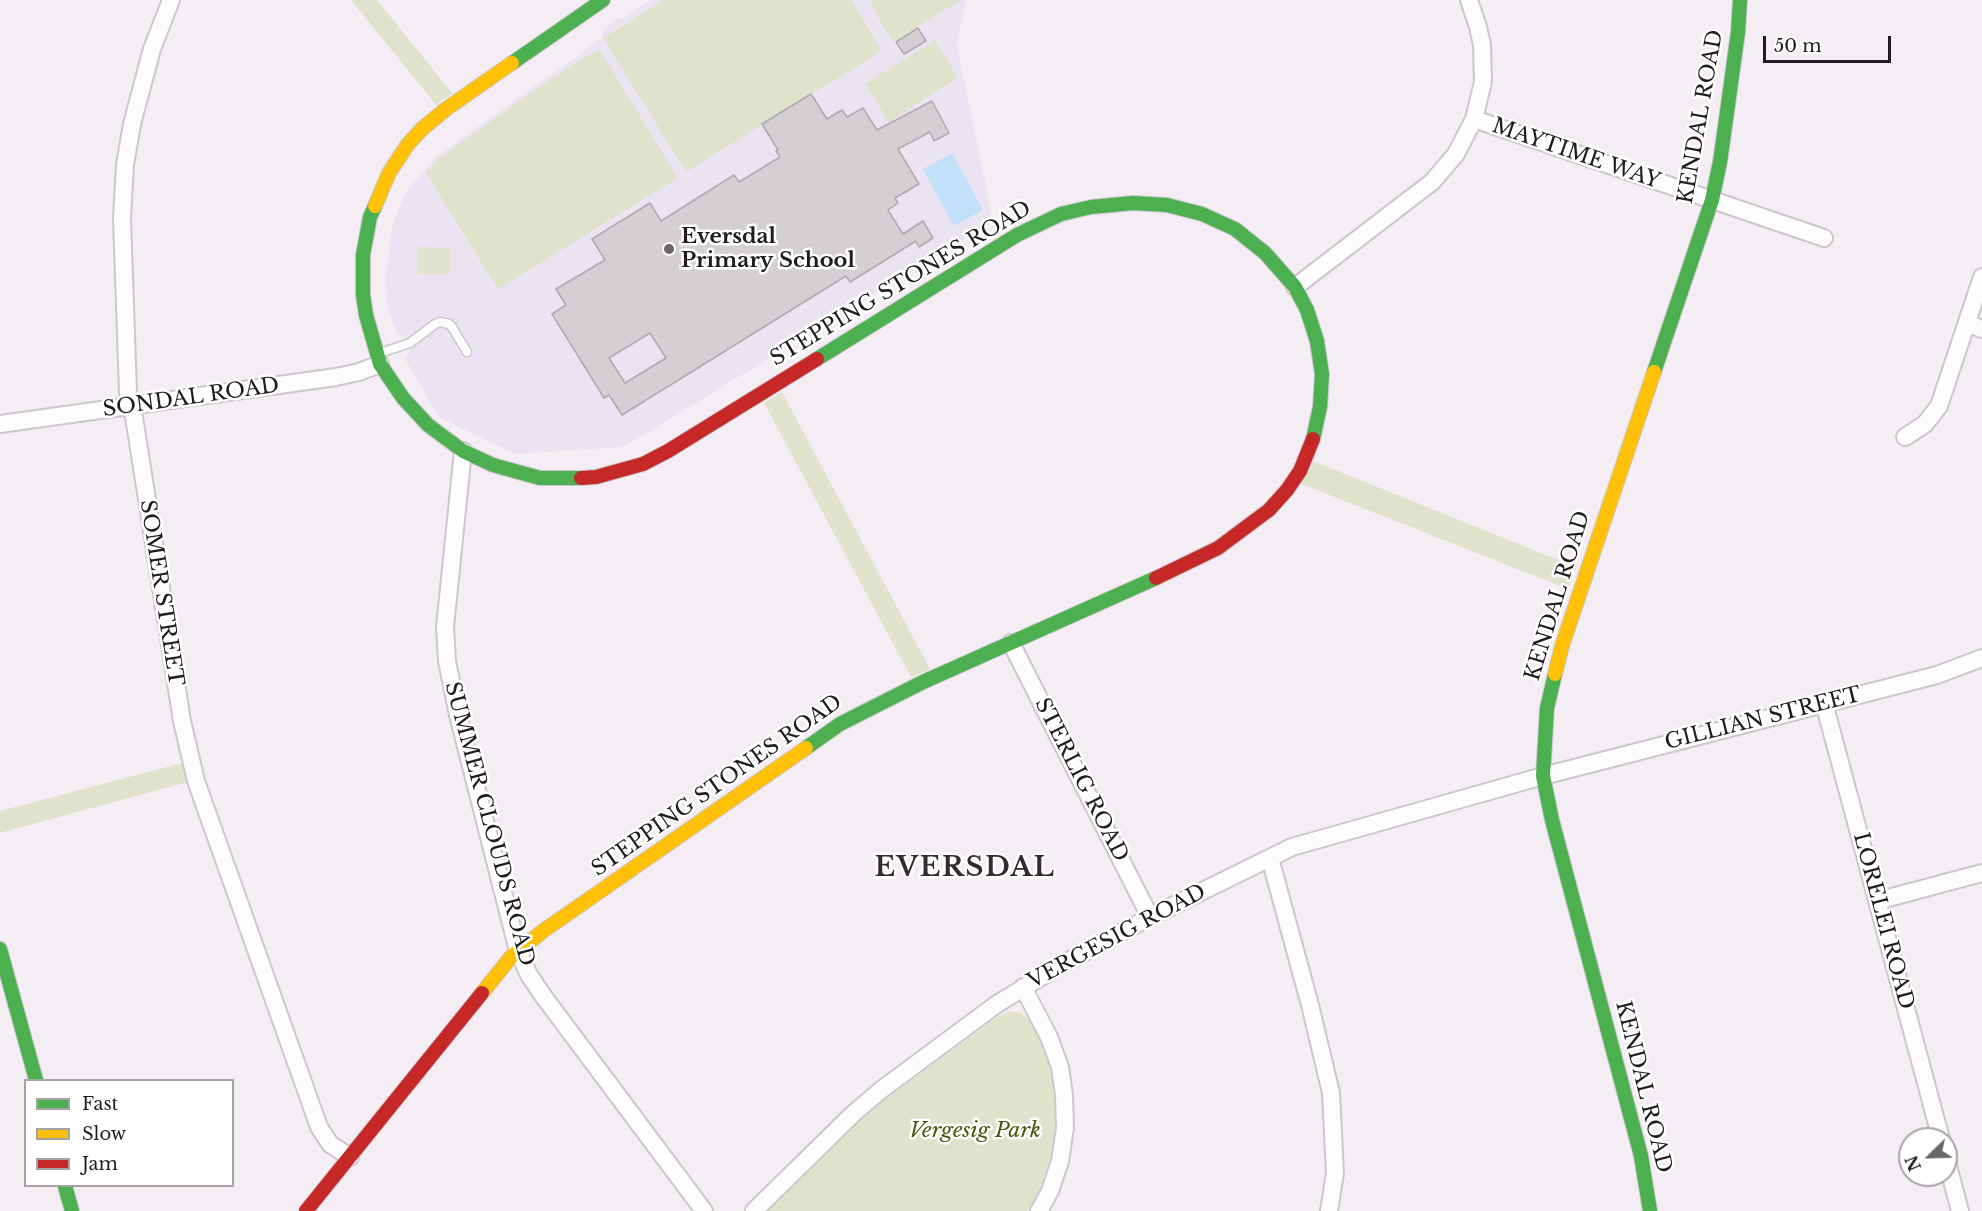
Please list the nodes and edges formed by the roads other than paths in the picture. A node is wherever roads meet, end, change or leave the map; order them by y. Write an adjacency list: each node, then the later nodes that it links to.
1 (171, 0): 13 (street, SOMER STREET)
2 (603, 0): 12 (street, STEPPING STONES ROAD)
3 (1469, 0): 5 (street)
4 (1740, 0): 6 (street, KENDAL ROAD)
5 (1474, 119): 6 (street, MAYTIME WAY); 9 (street)
6 (1712, 200): 7 (street, MAYTIME WAY); 20 (street, KENDAL ROAD)
7 (1824, 238)
8 (1982, 277): 10 (street)
9 (1295, 287): 16 (street, STEPPING STONES ROAD); 17 (street, STEPPING STONES ROAD)
10 (1974, 326): 15 (street)
11 (467, 352): 12 (lane)
12 (379, 359): 13 (street, SONDAL ROAD); 16 (street, STEPPING STONES ROAD)
13 (131, 406): 14 (street, SONDAL ROAD); 30 (street, SOMER STREET)
14 (0, 423)
15 (1905, 437)
16 (463, 451): 26 (street, SUMMER CLOUDS ROAD)
17 (1011, 643): 24 (street, STERLIG ROAD); 26 (street, STEPPING STONES ROAD)
18 (1982, 658): 19 (street, GILLIAN STREET)
19 (1824, 703): 20 (street, GILLIAN STREET); 23 (street, LORELEI ROAD)
20 (1543, 776): 21 (street, VERGESIG ROAD); 39 (street, KENDAL ROAD)
21 (1270, 858): 24 (street, VERGESIG ROAD); 38 (street)
22 (1982, 873): 23 (street)
23 (1877, 901): 29 (street, LORELEI ROAD)
24 (1150, 916): 27 (street, VERGESIG ROAD)
25 (0, 949): 28 (street)
26 (518, 951): 30 (street, STEPPING STONES ROAD); 35 (street, SUMMER CLOUDS ROAD)
27 (1023, 987): 36 (street, VERGESIG ROAD); 37 (street)
28 (36, 1079)
29 (1938, 1127)
30 (350, 1157): 34 (street, STEPPING STONES ROAD)
31 (66, 1187): 33 (street)
32 (1954, 1187): 40 (street)
33 (72, 1211)
34 (306, 1211)
35 (704, 1211)
36 (754, 1211)
37 (1039, 1211)
38 (1329, 1211)
39 (1650, 1211)
40 (1960, 1211)

